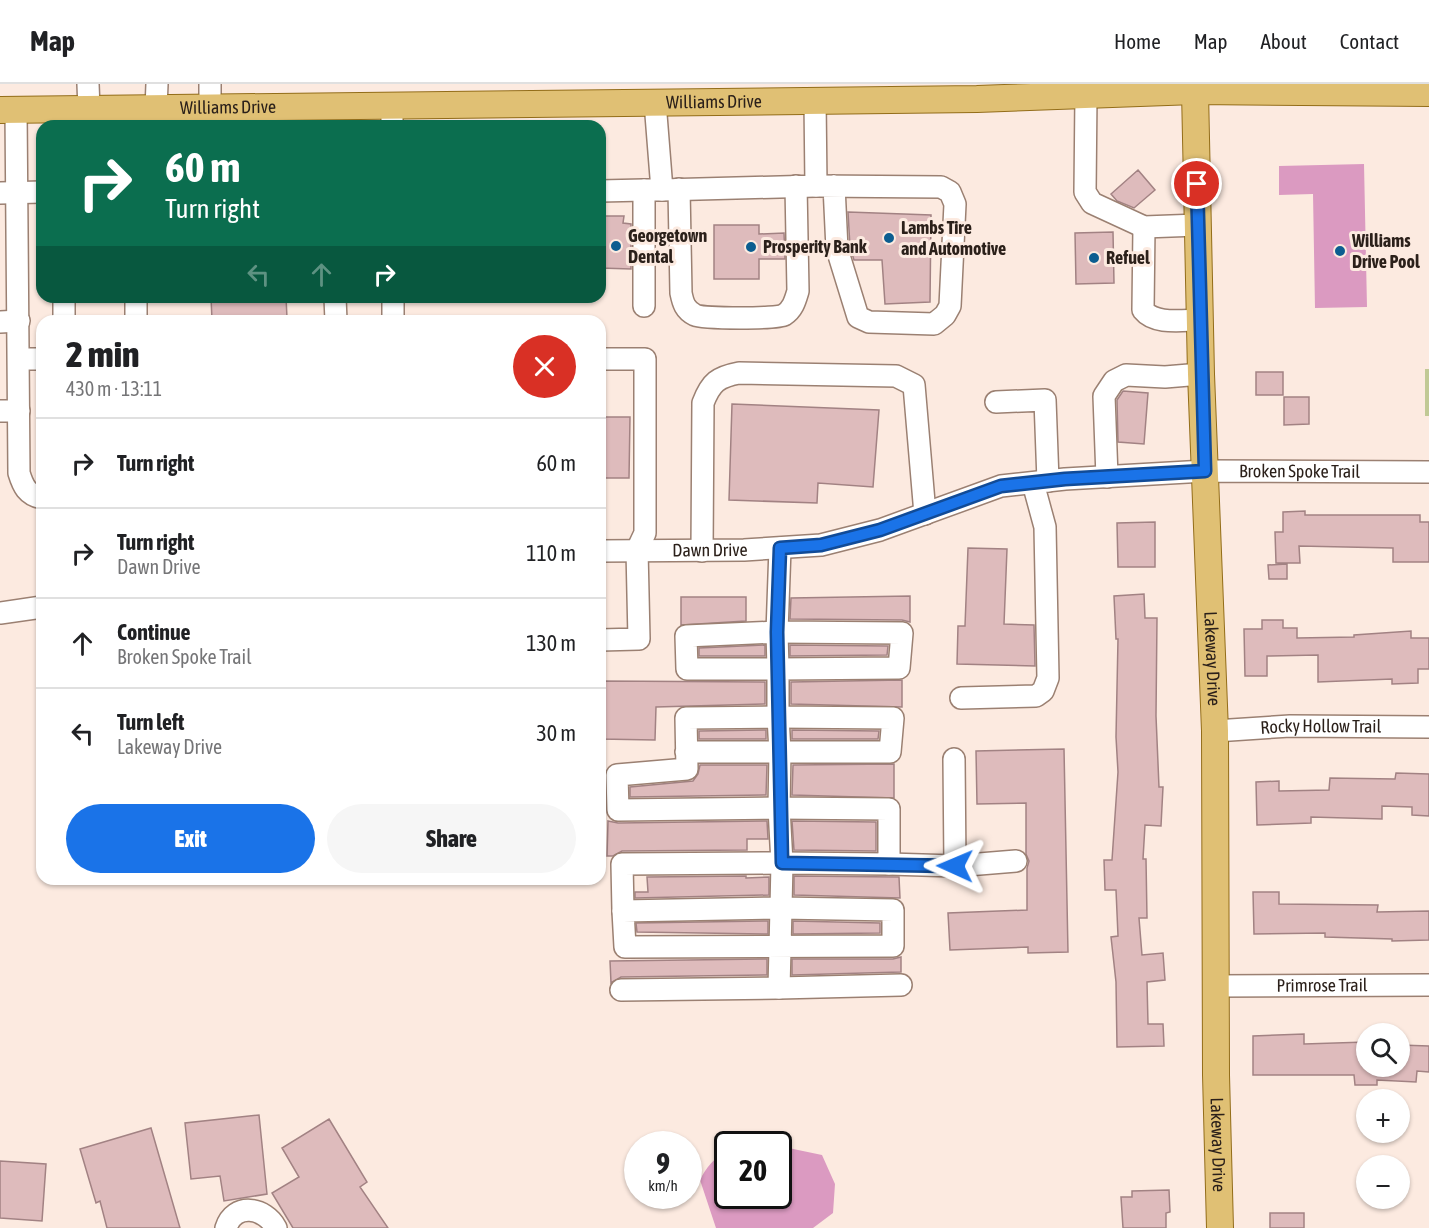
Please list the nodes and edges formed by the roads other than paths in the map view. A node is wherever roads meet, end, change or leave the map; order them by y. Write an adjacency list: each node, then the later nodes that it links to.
1 (1195, 88): 3 (main road, Williams Drive); 4 (main road, Williams Drive); 18 (main road, Lakeway Drive)
2 (755, 93): 8 (main road, Williams Drive); 9 (main road, Williams Drive)
3 (1429, 93)
4 (1086, 95): 8 (main road, Williams Drive); 19 (street)
5 (89, 96): 6 (main road, Williams Drive); 10 (main road, Williams Drive)
6 (156, 96): 12 (main road, Williams Drive)
7 (210, 96): 11 (main road, Williams Drive); 12 (main road, Williams Drive)
8 (815, 100): 13 (street)
9 (655, 102): 11 (main road, Williams Drive); 14 (street)
10 (8, 110): 17 (street)
11 (392, 116)
12 (183, 117)
13 (816, 186): 13 (street); 14 (street); 14 (street)
14 (662, 190): 16 (street); 20 (street)
15 (36, 192): 17 (street)
16 (606, 192)
17 (8, 193): 22 (street)
18 (1198, 225): 19 (street); 21 (main road, Lakeway Drive)
19 (1144, 227): 21 (street)
20 (644, 306)
21 (1200, 320): 26 (main road, Lakeway Drive)
22 (9, 321): 23 (street)
23 (19, 359): 24 (street); 28 (street)
24 (36, 359)
25 (606, 359): 37 (street)
26 (1201, 374): 29 (main road, Lakeway Drive); 32 (street)
27 (996, 402): 33 (street)
28 (10, 411): 34 (street)
29 (1205, 471): 30 (street, Broken Spoke Trail); 31 (street, Broken Spoke Trail); 48 (main road, Lakeway Drive)
30 (1429, 472)
31 (1132, 476): 32 (street, Dawn Drive)
32 (1107, 477): 33 (street, Dawn Drive)
33 (1040, 482): 35 (street, Dawn Drive); 45 (street)
34 (36, 495)
35 (925, 514): 36 (street, Dawn Drive); 39 (street)
36 (780, 548): 39 (street, Dawn Drive); 42 (street)
37 (637, 550): 38 (street, Dawn Drive); 39 (street, Dawn Drive); 43 (street)
38 (606, 551)
39 (702, 551)
40 (36, 608): 41 (street)
41 (0, 613)
42 (777, 632): 44 (street); 44 (street); 44 (street)
43 (606, 640)
44 (778, 669): 46 (street)
45 (961, 698)
46 (778, 717): 49 (street); 50 (street); 50 (street)
47 (1429, 727): 48 (street, Rocky Hollow Trail)
48 (1215, 731): 62 (main road, Lakeway Drive)
49 (686, 752): 50 (street); 52 (street)
50 (780, 752): 52 (street)
51 (954, 759): 56 (street)
52 (779, 808): 54 (street); 55 (street)
53 (1016, 861): 56 (street)
54 (782, 863): 55 (street); 57 (street); 58 (street)
55 (889, 864): 56 (street)
56 (955, 866)
57 (781, 908): 58 (street); 59 (street); 59 (street)
58 (623, 911): 59 (street)
59 (780, 947): 63 (street)
60 (901, 985): 63 (street)
61 (1429, 985): 62 (street, Primrose Trail)
62 (1216, 986): 67 (main road, Lakeway Drive)
63 (779, 988): 64 (street)
64 (621, 990)
65 (226, 1228): 66 (street)
66 (276, 1228)
67 (1220, 1228)

